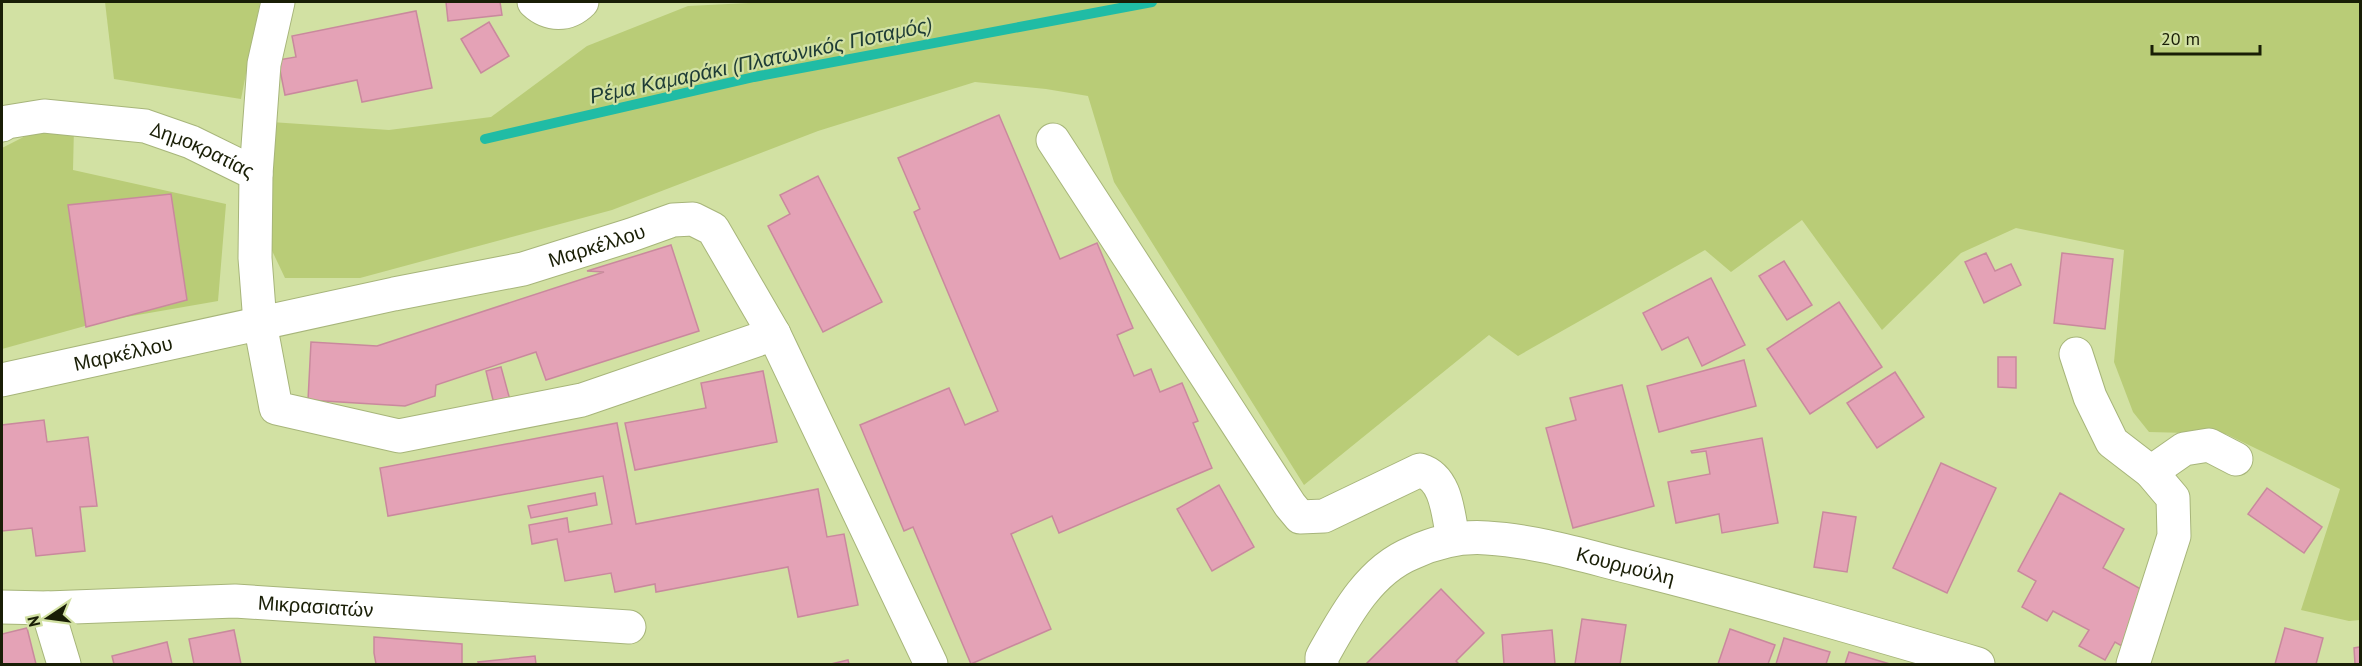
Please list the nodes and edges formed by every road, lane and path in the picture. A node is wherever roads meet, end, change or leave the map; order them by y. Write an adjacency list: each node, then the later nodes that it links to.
1 (278, 2): 6 (street)
2 (534, 2): 3 (street)
3 (582, 2)
4 (2, 125): 6 (street, Δημοκρατίας)
5 (1053, 141): 13 (street)
6 (256, 174): 7 (street, Δημοκρατίας)
7 (260, 323): 8 (street, Μαρκέλλου); 8 (street, Δημοκρατίας); 10 (street, Μαρκέλλου)
8 (774, 334): 18 (street, Μαρκέλλου)
9 (2076, 354): 12 (street)
10 (2, 380)
11 (2236, 459): 12 (street)
12 (2151, 472): 21 (street)
13 (1453, 539): 19 (street, Κουρμούλη); 20 (street, Κουρμούλη)
14 (2, 607): 15 (street, Μικρασιατών)
15 (46, 608): 16 (street, Μικρασιατών); 17 (street)
16 (629, 627)
17 (64, 664)
18 (931, 664)
19 (1322, 664)
20 (1978, 664)
21 (2133, 664)

